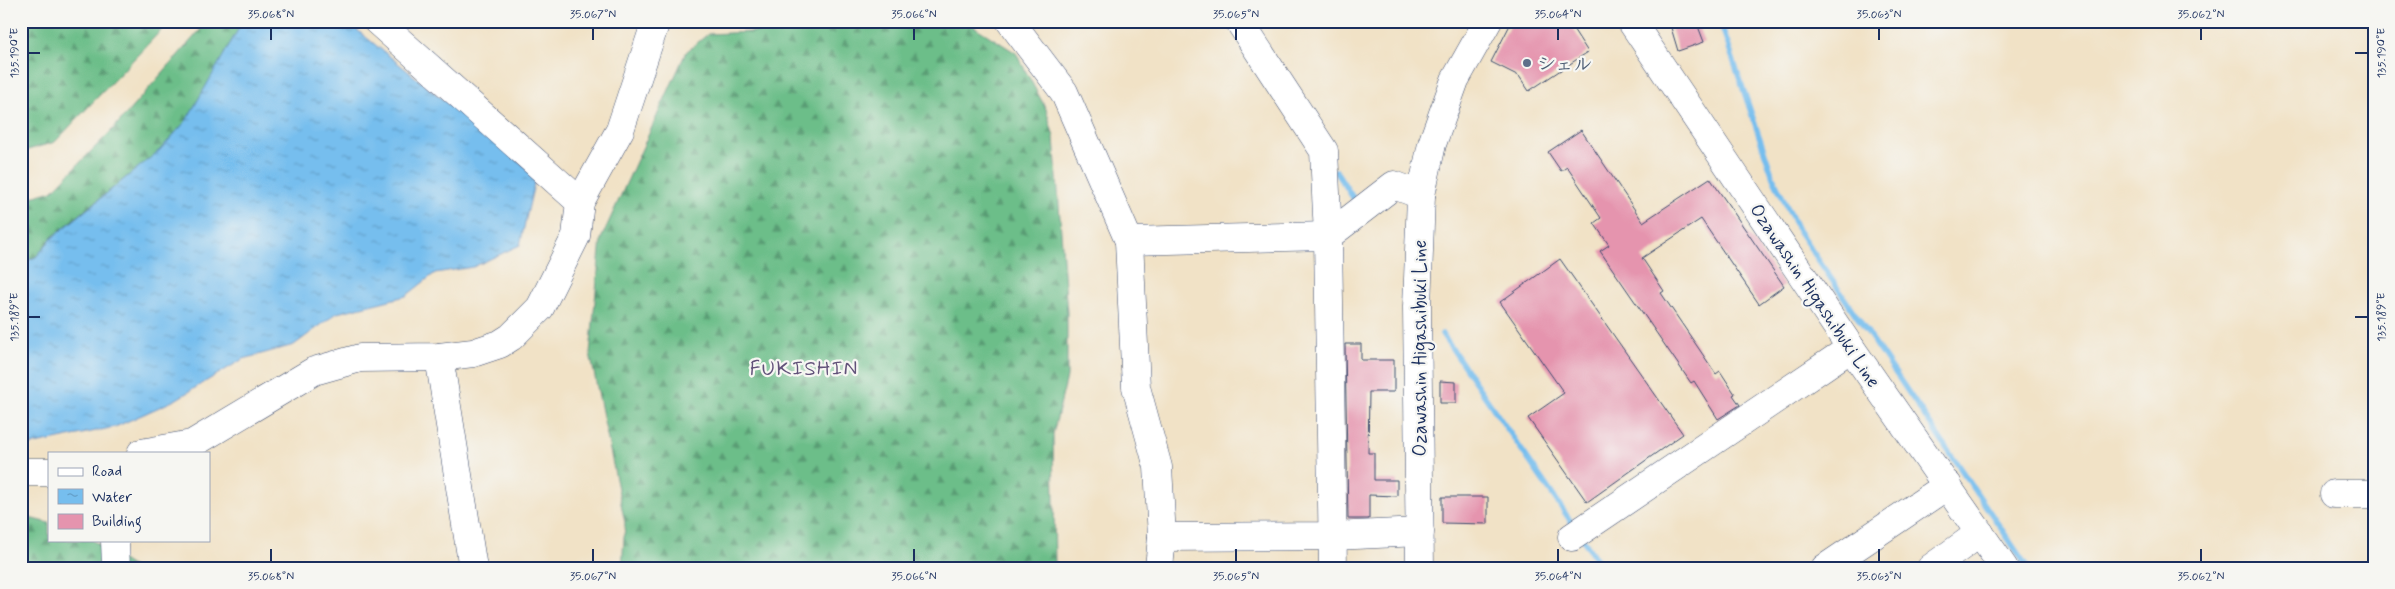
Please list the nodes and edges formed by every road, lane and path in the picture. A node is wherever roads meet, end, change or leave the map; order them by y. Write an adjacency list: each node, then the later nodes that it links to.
1 (377, 21): 8 (street)
2 (656, 21): 8 (street)
3 (1010, 21): 10 (street)
4 (1239, 21): 9 (street)
5 (1488, 21): 7 (street, Ozawashin Higashibuki Line)
6 (1630, 21): 11 (street, Ozawashin Higashibuki Line)
7 (1421, 195): 9 (street); 19 (street, Ozawashin Higashibuki Line)
8 (580, 202): 12 (street)
9 (1328, 236): 10 (street); 21 (street)
10 (1128, 241): 22 (street)
11 (1851, 348): 16 (street, Ozawashin Higashibuki Line); 23 (street)
12 (439, 357): 13 (street); 26 (street)
13 (147, 452)
14 (21, 472): 15 (street)
15 (48, 472)
16 (1948, 485): 20 (street, Ozawashin Higashibuki Line); 30 (street)
17 (2334, 494): 18 (street)
18 (2374, 494)
19 (1420, 532): 21 (street); 29 (street, Ozawashin Higashibuki Line)
20 (1980, 533): 31 (street); 32 (street, Ozawashin Higashibuki Line)
21 (1333, 536): 22 (street); 28 (street)
22 (1162, 537): 27 (street)
23 (1572, 537)
24 (115, 542): 25 (street)
25 (116, 568)
26 (473, 568)
27 (1159, 568)
28 (1334, 568)
29 (1420, 568)
30 (1825, 568)
31 (1931, 568)
32 (2004, 568)

